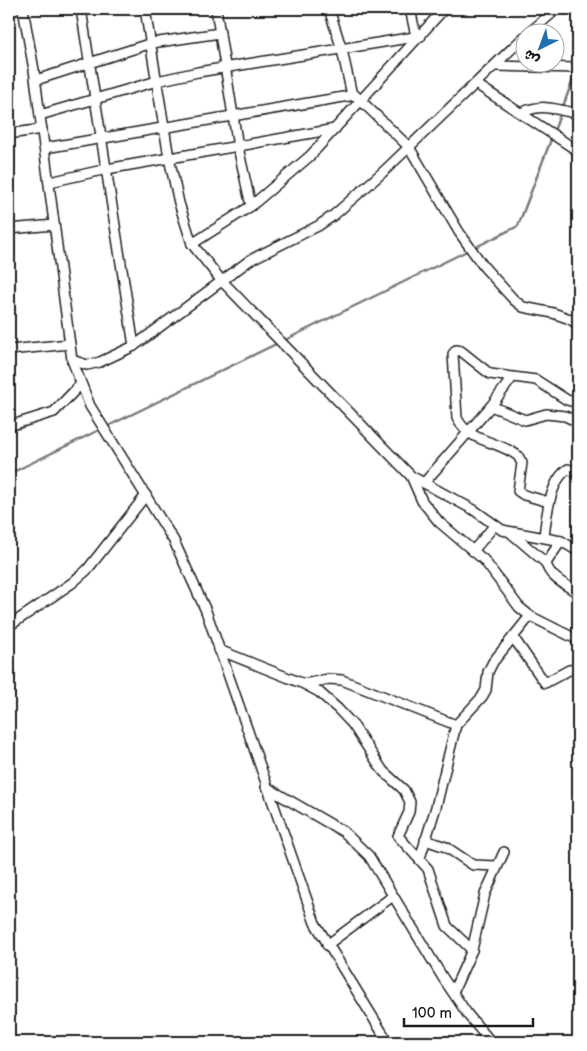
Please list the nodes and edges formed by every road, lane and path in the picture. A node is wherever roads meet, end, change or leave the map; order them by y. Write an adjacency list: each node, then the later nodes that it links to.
1 (23, 9): 19 (street)
2 (81, 9): 15 (street)
3 (145, 9): 12 (street)
4 (216, 9): 10 (street)
5 (329, 9): 14 (street)
6 (410, 9): 11 (street)
7 (444, 9): 11 (street)
8 (557, 9): 9 (street)
9 (542, 22)
10 (220, 33): 12 (street); 17 (street)
11 (418, 36): 14 (street); 24 (street)
12 (152, 44): 15 (street); 20 (street)
13 (514, 48): 16 (street)
14 (342, 50): 17 (street); 22 (street)
15 (90, 61): 19 (street); 23 (street)
16 (495, 66): 18 (street); 21 (street)
17 (227, 68): 20 (street); 28 (street)
18 (578, 68)
19 (36, 80): 27 (street)
20 (157, 81): 23 (street); 29 (street)
21 (476, 84): 25 (street); 35 (street)
22 (352, 95): 24 (street); 28 (street)
23 (96, 99): 27 (street); 33 (street)
24 (362, 99): 31 (street); 35 (street)
25 (521, 113): 26 (street); 37 (street)
26 (578, 114)
27 (40, 115): 30 (street)
28 (234, 115): 29 (street); 34 (street)
29 (165, 127): 33 (street); 38 (street)
30 (42, 129): 32 (street); 36 (street)
31 (335, 129): 34 (street); 41 (street)
32 (9, 134)
33 (102, 139): 36 (street); 39 (street)
34 (238, 147): 38 (street); 41 (street)
35 (409, 147): 46 (street); 47 (street)
36 (45, 148): 40 (street)
37 (578, 151)
38 (169, 158): 39 (street); 45 (street)
39 (107, 169): 40 (street); 49 (street)
40 (50, 182): 43 (street)
41 (251, 206): 45 (street)
42 (9, 219): 44 (street)
43 (54, 224): 44 (street); 48 (street)
44 (9, 229)
45 (192, 244): 46 (street)
46 (221, 280): 49 (street); 60 (street)
47 (578, 325)
48 (70, 344): 50 (street); 51 (street)
49 (134, 346): 51 (street)
50 (9, 350)
51 (72, 360): 53 (street)
52 (512, 378): 54 (street); 55 (street); 58 (street)
53 (81, 384): 57 (street); 62 (street)
54 (578, 403)
55 (491, 406): 56 (street); 58 (street)
56 (578, 422)
57 (9, 426)
58 (467, 433): 61 (street); 63 (street)
59 (578, 473): 63 (street)
60 (411, 476): 61 (street); 68 (street)
61 (424, 483): 64 (street)
62 (146, 495): 73 (street); 76 (street)
63 (549, 502): 66 (street)
64 (494, 526): 65 (street); 68 (street)
65 (511, 533): 66 (street); 70 (street)
66 (544, 537): 67 (street)
67 (560, 542): 69 (street); 70 (street)
68 (473, 551): 72 (street)
69 (578, 551)
70 (546, 563): 71 (street)
71 (577, 588)
72 (530, 616): 74 (street); 75 (street)
73 (9, 626)
74 (513, 637): 77 (street); 79 (street)
75 (578, 640)
76 (219, 650): 78 (street); 80 (street)
77 (578, 669)
78 (304, 684): 79 (street); 83 (street)
79 (456, 725): 81 (street)
80 (266, 787): 85 (street); 86 (street)
81 (425, 840): 83 (street); 84 (street)
82 (504, 852): 84 (street)
83 (420, 858): 87 (street)
84 (496, 866): 87 (street)
85 (393, 896): 86 (street); 88 (street)
86 (327, 945): 89 (street)
87 (472, 950): 88 (street)
88 (453, 992): 90 (street)
89 (388, 1042)
90 (491, 1042)

